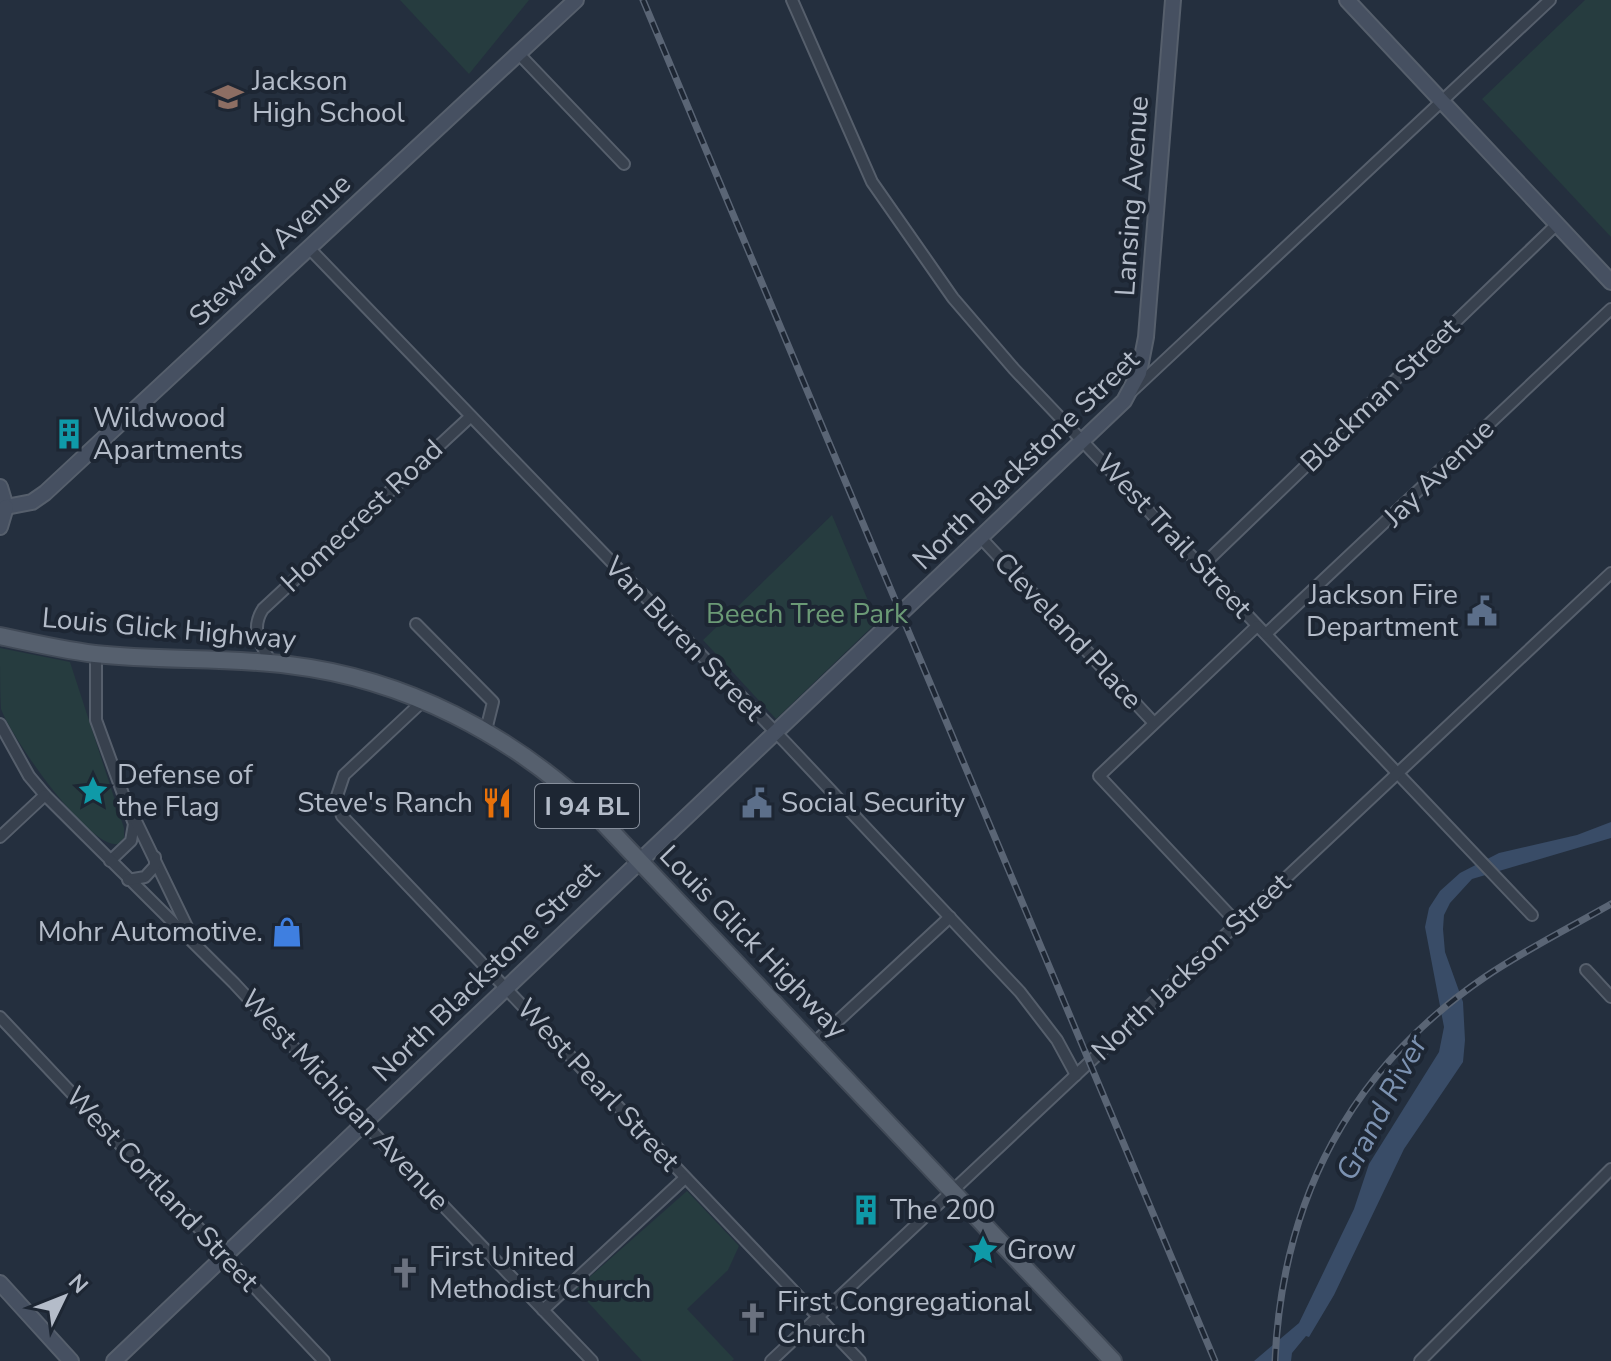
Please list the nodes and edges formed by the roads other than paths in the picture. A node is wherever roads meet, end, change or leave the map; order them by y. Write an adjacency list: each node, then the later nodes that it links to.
1 (576, 0): 6 (main road, Steward Avenue)
2 (792, 0): 15 (street, West Trail Street)
3 (1173, 0): 13 (main road, Lansing Avenue)
4 (1347, 0): 7 (main road)
5 (1550, 0): 7 (street, North Blackstone Street)
6 (519, 54): 8 (street); 10 (main road, Steward Avenue)
7 (1441, 102): 9 (main road); 13 (street, North Blackstone Street)
8 (624, 164)
9 (1556, 225): 11 (main road); 20 (street, Blackman Street)
10 (310, 249): 14 (street, Van Buren Street); 17 (main road, Steward Avenue)
11 (1611, 282)
12 (1611, 309): 24 (street, Jay Avenue)
13 (1130, 393): 15 (main road, North Blackstone Street)
14 (470, 417): 27 (street, Homecrest Road); 32 (street, Van Buren Street)
15 (1084, 441): 19 (main road, North Blackstone Street); 20 (street, West Trail Street)
16 (0, 487): 17 (main road)
17 (6, 507): 18 (main road)
18 (0, 527)
19 (982, 539): 29 (street, Cleveland Place); 32 (main road, North Blackstone Street)
20 (1203, 565): 23 (street, West Trail Street)
21 (1611, 573): 33 (street, North Jackson Street)
22 (416, 624): 31 (street)
23 (1257, 626): 24 (street, West Trail Street); 29 (street)
24 (1266, 634): 33 (street, West Trail Street)
25 (0, 636): 26 (main road, Louis Glick Highway / I 94 BL)
26 (96, 654): 27 (main road, Louis Glick Highway / I 94 BL); 35 (street, West Michigan Avenue)
27 (272, 663): 28 (main road, Louis Glick Highway / I 94 BL)
28 (424, 700): 31 (main road, Louis Glick Highway / I 94 BL); 46 (street, West Pearl Street)
29 (1154, 723): 43 (street)
30 (0, 724): 34 (street, West Michigan Avenue)
31 (486, 730): 39 (main road, Louis Glick Highway / I 94 BL)
32 (775, 734): 39 (main road, North Blackstone Street); 42 (street, Van Buren Street)
33 (1398, 773): 41 (street, West Trail Street); 43 (street, North Jackson Street)
34 (45, 795): 36 (street); 38 (street, West Michigan Avenue)
35 (132, 814): 37 (street, West Michigan Avenue); 38 (street)
36 (0, 837)
37 (154, 855): 40 (street); 44 (street, West Michigan Avenue)
38 (110, 861): 40 (street, West Michigan Avenue)
39 (641, 861): 46 (main road, North Blackstone Street); 49 (main road, Louis Glick Highway / I 94 BL)
40 (128, 880): 44 (street, West Michigan Avenue)
41 (1532, 915)
42 (950, 917): 49 (street); 50 (street, Van Buren Street)
43 (1237, 923): 50 (street, North Jackson Street)
44 (196, 944): 51 (street, West Michigan Avenue)
45 (1586, 970): 47 (street)
46 (507, 989): 51 (main road, North Blackstone Street); 53 (street, West Pearl Street)
47 (1611, 997)
48 (0, 1017): 55 (street, West Cortland Street)
49 (814, 1043): 54 (main road, Louis Glick Highway / I 94 BL)
50 (1076, 1075): 54 (street, North Jackson Street)
51 (364, 1123): 55 (main road, North Blackstone Street); 57 (street, West Michigan Avenue)
52 (1611, 1169): 66 (street)
53 (685, 1178): 57 (street); 58 (street, West Pearl Street)
54 (952, 1190): 58 (street, North Jackson Street); 65 (main road, Louis Glick Highway / I 94 BL)
55 (224, 1256): 60 (main road, North Blackstone Street); 61 (street, West Cortland Street)
56 (0, 1283): 59 (main road)
57 (543, 1310): 62 (street, West Michigan Avenue)
58 (818, 1317): 63 (street, North Jackson Street); 64 (street, West Pearl Street)
59 (71, 1361)
60 (114, 1361)
61 (324, 1361)
62 (592, 1361)
63 (771, 1361)
64 (860, 1361)
65 (1113, 1361)
66 (1420, 1361)

